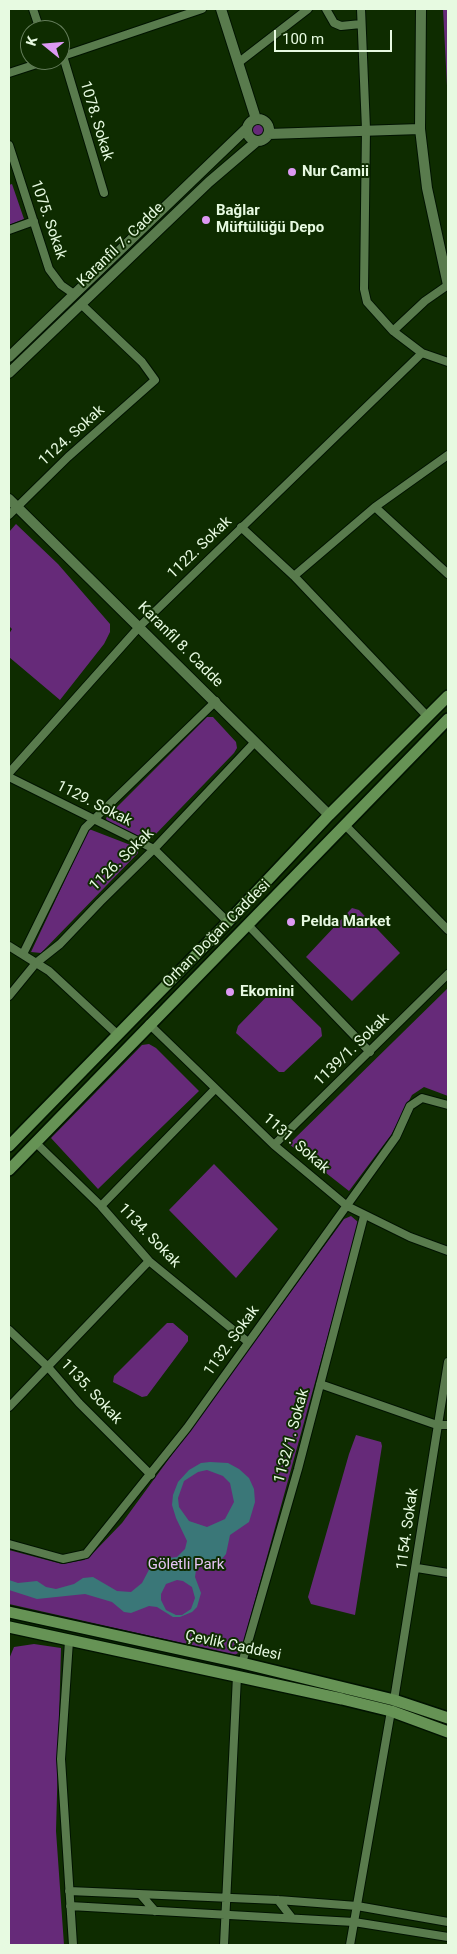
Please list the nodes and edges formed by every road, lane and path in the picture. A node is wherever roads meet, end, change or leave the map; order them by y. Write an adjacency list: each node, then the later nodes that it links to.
1 (202, 9): 8 (street)
2 (221, 9): 9 (street)
3 (308, 9): 9 (street)
4 (326, 9): 7 (street)
5 (361, 9): 7 (street)
6 (421, 9): 13 (street)
7 (361, 24): 12 (street)
8 (70, 53)
9 (238, 63): 11 (street)
10 (65, 70): 19 (street, 1078. Sokak)
11 (256, 119): 14 (street); 15 (street)
12 (366, 129): 13 (street); 15 (street); 25 (street)
13 (420, 129): 22 (street)
14 (246, 130): 16 (street); 23 (street, Karanfil 7. Cadde)
15 (268, 134): 16 (street)
16 (257, 142): 24 (street, Karanfil 7. Cadde)
17 (9, 145): 18 (street, 1075. Sokak)
18 (13, 172): 20 (street, 1075. Sokak)
19 (104, 193)
20 (34, 221): 21 (street); 23 (street, 1075. Sokak)
21 (9, 230)
22 (448, 285): 25 (street)
23 (74, 294): 27 (street, Karanfil 7. Cadde)
24 (81, 304): 29 (street, Karanfil 7. Cadde); 31 (street, 1124. Sokak)
25 (393, 330): 26 (street)
26 (422, 353): 28 (street); 34 (street, 1122. Sokak)
27 (10, 354)
28 (448, 362)
29 (9, 373)
30 (448, 455): 32 (street)
31 (13, 502): 33 (street, 1124. Sokak); 37 (street, Karanfil 8. Cadde)
32 (375, 507): 35 (street); 36 (street)
33 (9, 515)
34 (241, 527): 36 (street); 37 (street, 1122. Sokak)
35 (448, 574)
36 (294, 576): 40 (street)
37 (140, 626): 39 (street, Karanfil 8. Cadde); 43 (street, 1122. Sokak)
38 (448, 696): 40 (main road)
39 (216, 702): 42 (street, Karanfil 8. Cadde); 45 (street)
40 (428, 717): 44 (main road)
41 (448, 719): 46 (main road, Orhan Doğan Caddesi)
42 (254, 743): 44 (street, Karanfil 8. Cadde); 47 (street, 1126. Sokak)
43 (9, 775): 45 (street, 1129. Sokak)
44 (329, 814): 48 (main road)
45 (95, 819): 47 (street, 1129. Sokak); 52 (street)
46 (345, 825): 49 (main road, Orhan Doğan Caddesi); 50 (street)
47 (154, 850): 48 (street, 1129. Sokak); 53 (street, 1126. Sokak)
48 (228, 922): 57 (main road)
49 (248, 925): 56 (main road, Orhan Doğan Caddesi); 58 (street)
50 (448, 930)
51 (9, 946): 52 (street)
52 (23, 954): 53 (street)
53 (36, 963): 55 (street, 1126. Sokak); 57 (street)
54 (448, 974): 58 (street, 1139/1. Sokak)
55 (9, 996)
56 (149, 1024): 59 (street, 1131. Sokak); 61 (main road, Orhan Doğan Caddesi)
57 (118, 1035): 63 (main road)
58 (370, 1052): 62 (street, 1139/1. Sokak)
59 (215, 1089): 62 (street, 1131. Sokak); 65 (street)
60 (448, 1105): 66 (street, 1132. Sokak)
61 (36, 1143): 64 (main road, Orhan Doğan Caddesi); 65 (street, 1134. Sokak)
62 (274, 1145): 66 (street, 1131. Sokak)
63 (9, 1146)
64 (9, 1170)
65 (101, 1206): 69 (street, 1134. Sokak)
66 (347, 1206): 67 (street, 1131. Sokak); 71 (street, 1132. Sokak)
67 (364, 1216): 68 (street, 1131. Sokak); 74 (street, 1132/1. Sokak)
68 (448, 1251)
69 (149, 1261): 71 (street, 1134. Sokak); 73 (street)
70 (9, 1330): 73 (street, 1135. Sokak)
71 (248, 1342): 78 (street, 1132. Sokak)
72 (448, 1362): 76 (street, 1154. Sokak)
73 (48, 1367): 75 (street); 78 (street, 1135. Sokak)
74 (320, 1384): 76 (street); 86 (street, 1132/1. Sokak)
75 (9, 1407)
76 (438, 1425): 77 (street); 80 (street, 1154. Sokak)
77 (448, 1425)
78 (151, 1475): 79 (street, 1132. Sokak)
79 (9, 1544)
80 (417, 1568): 81 (street); 88 (street, 1154. Sokak)
81 (448, 1573)
82 (9, 1612): 86 (main road, Çevlik Caddesi)
83 (13, 1628): 84 (main road); 85 (main road, Çevlik Caddesi)
84 (9, 1638)
85 (69, 1640): 87 (main road, Çevlik Caddesi); 91 (street)
86 (242, 1663): 88 (main road, Çevlik Caddesi)
87 (237, 1676): 88 (main road, Çevlik Caddesi); 93 (street)
88 (393, 1706): 89 (main road, Çevlik Caddesi); 90 (main road, Çevlik Caddesi); 96 (street, 1154. Sokak)
89 (448, 1718)
90 (448, 1732)
91 (69, 1891): 92 (street); 95 (street)
92 (141, 1895): 93 (street); 97 (street)
93 (226, 1899): 94 (street); 98 (street)
94 (278, 1900): 96 (street); 99 (street)
95 (70, 1906): 97 (street); 105 (street)
96 (357, 1906): 100 (street); 101 (street, 1154. Sokak)
97 (155, 1911): 98 (street)
98 (225, 1915): 99 (street); 106 (street)
99 (292, 1918): 101 (street)
100 (428, 1918): 102 (street); 103 (street)
101 (354, 1922): 103 (street); 107 (street, 1154. Sokak)
102 (448, 1922)
103 (437, 1935): 104 (street)
104 (448, 1937)
105 (73, 1945)
106 (224, 1945)
107 (350, 1945)

